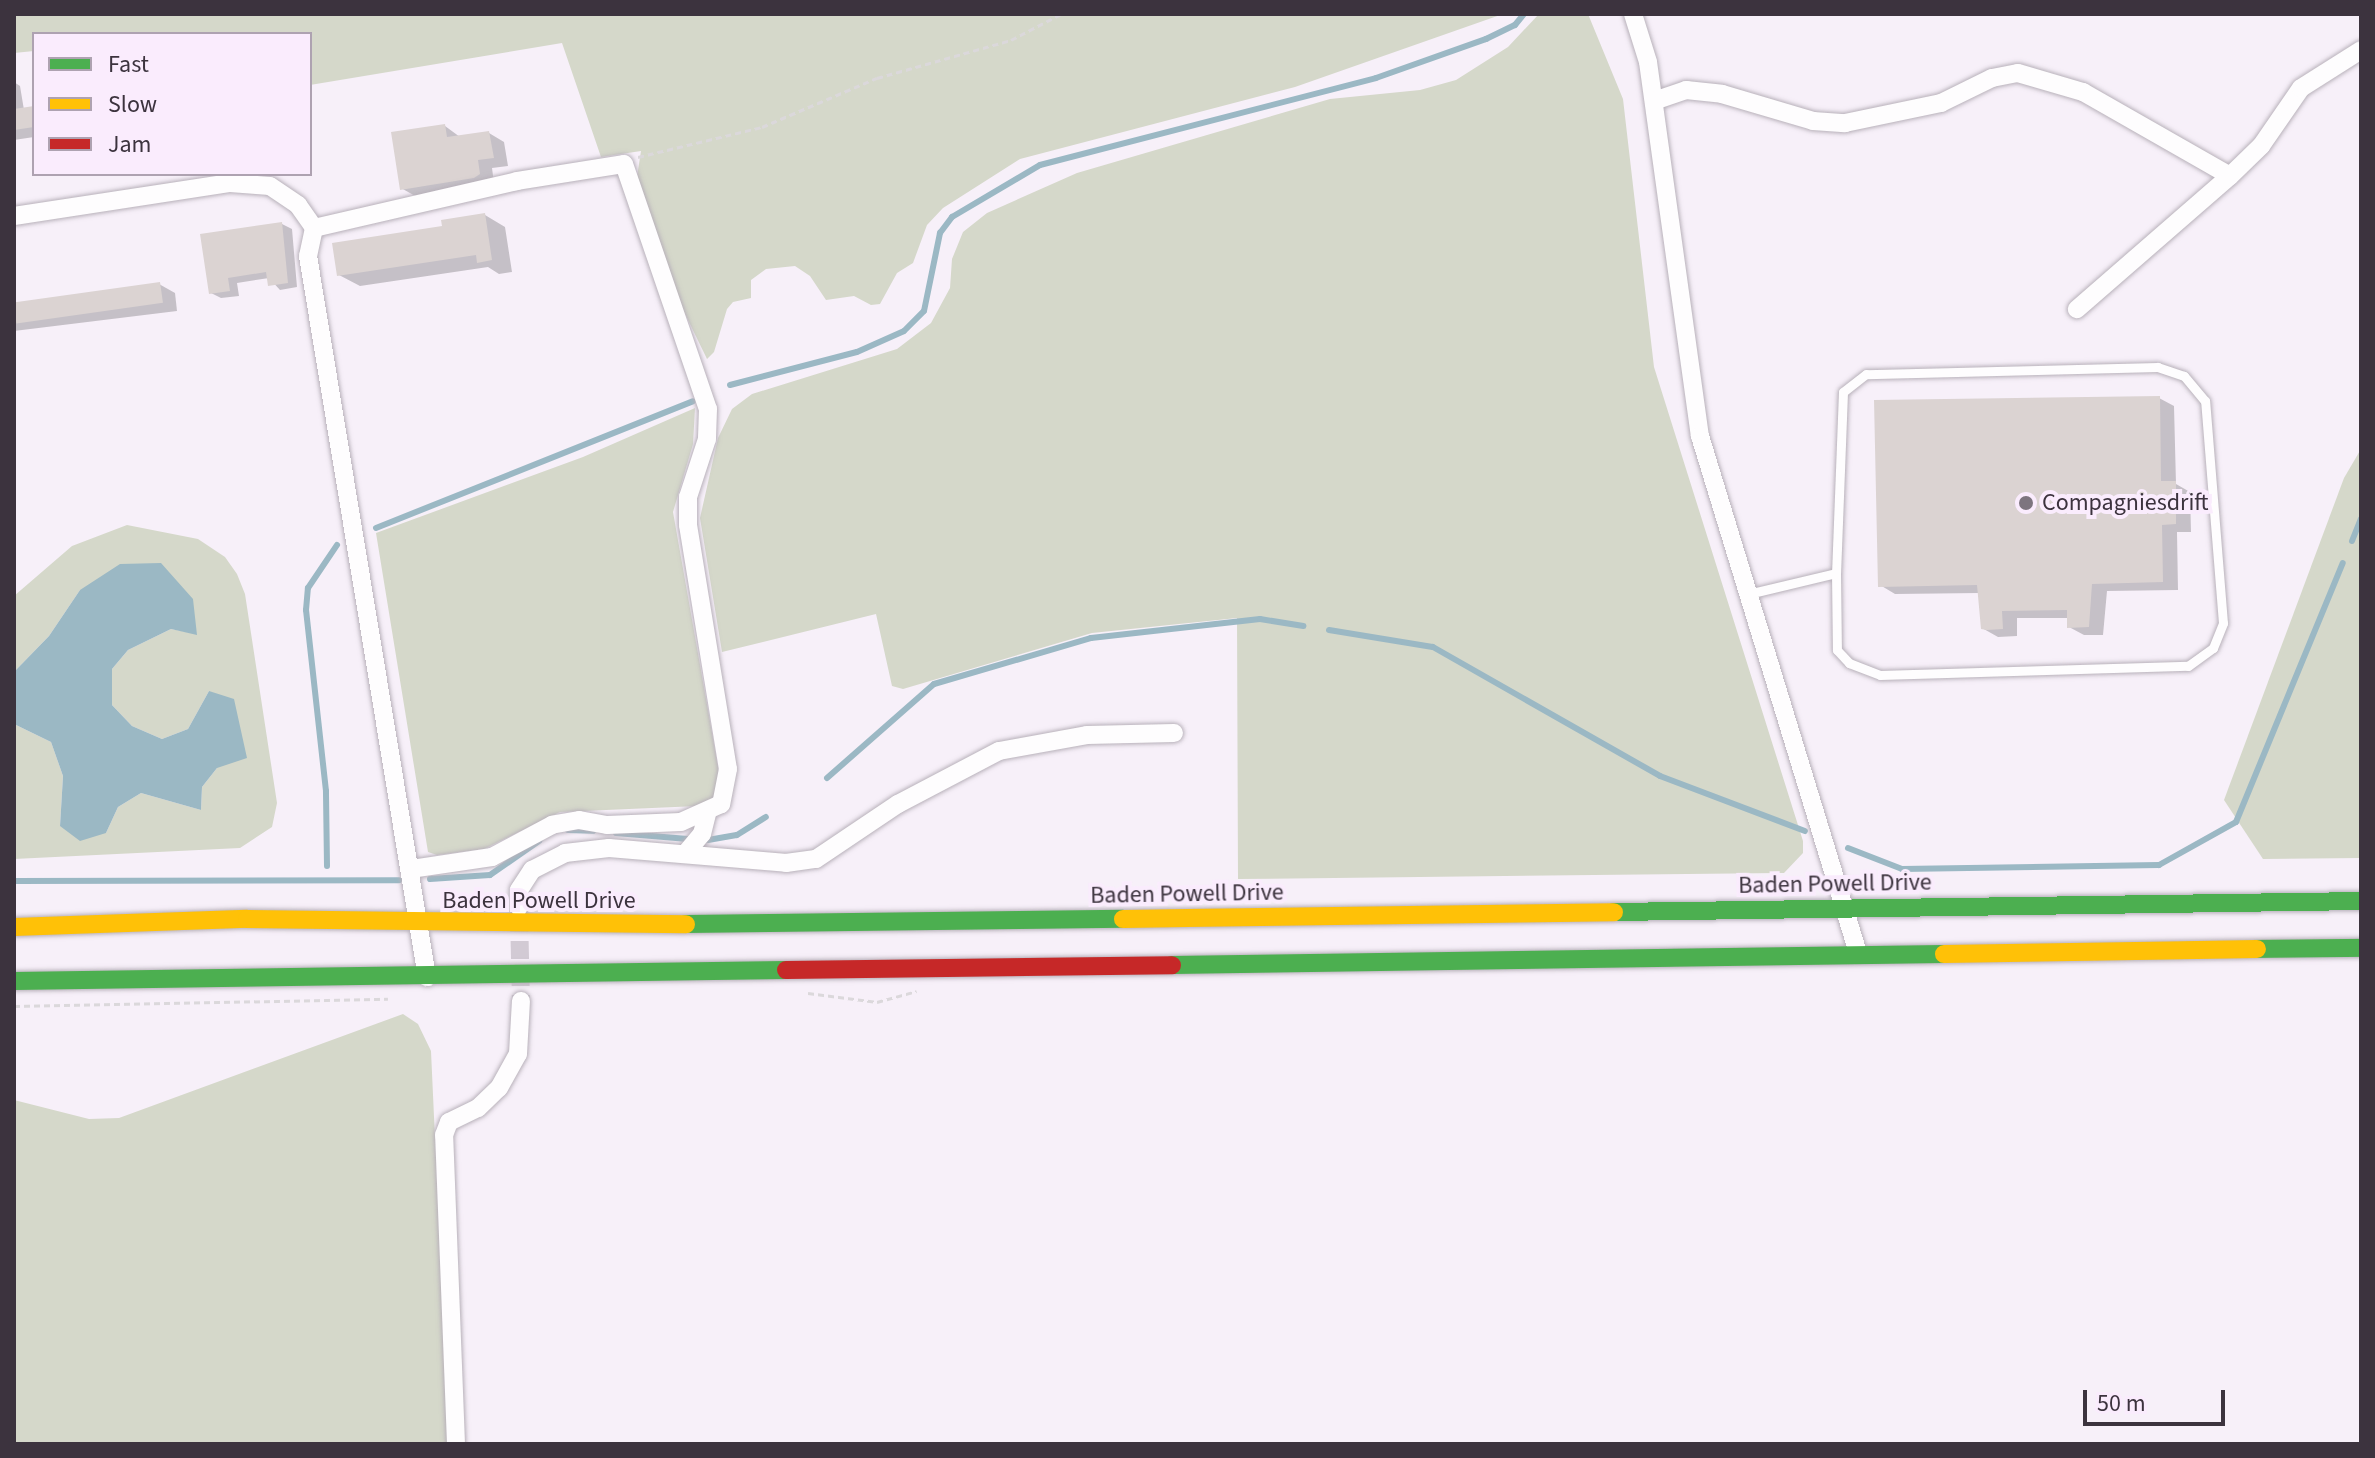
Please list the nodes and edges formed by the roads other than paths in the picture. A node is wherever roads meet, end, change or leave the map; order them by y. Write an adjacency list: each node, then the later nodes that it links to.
1 (1633, 14): 3 (street)
2 (2361, 50): 4 (street)
3 (1654, 101): 4 (street); 9 (street)
4 (2230, 176): 7 (street)
5 (14, 216): 6 (street)
6 (314, 228): 11 (street); 13 (street)
7 (2077, 309)
8 (1836, 573): 8 (lane); 9 (lane)
9 (1745, 595): 16 (street)
10 (1174, 733): 12 (street)
11 (707, 814): 12 (street); 13 (street)
12 (685, 854): 15 (street)
13 (412, 869): 17 (street)
14 (2361, 901): 16 (main road, Baden Powell Drive)
15 (519, 907)
16 (1844, 908): 17 (main road, Baden Powell Drive); 20 (street)
17 (420, 925): 18 (main road, Baden Powell Drive); 21 (street)
18 (14, 927)
19 (2361, 948): 20 (main road)
20 (1858, 953): 21 (main road)
21 (427, 977): 22 (main road)
22 (14, 981)
23 (521, 1001): 24 (street)
24 (456, 1444)

